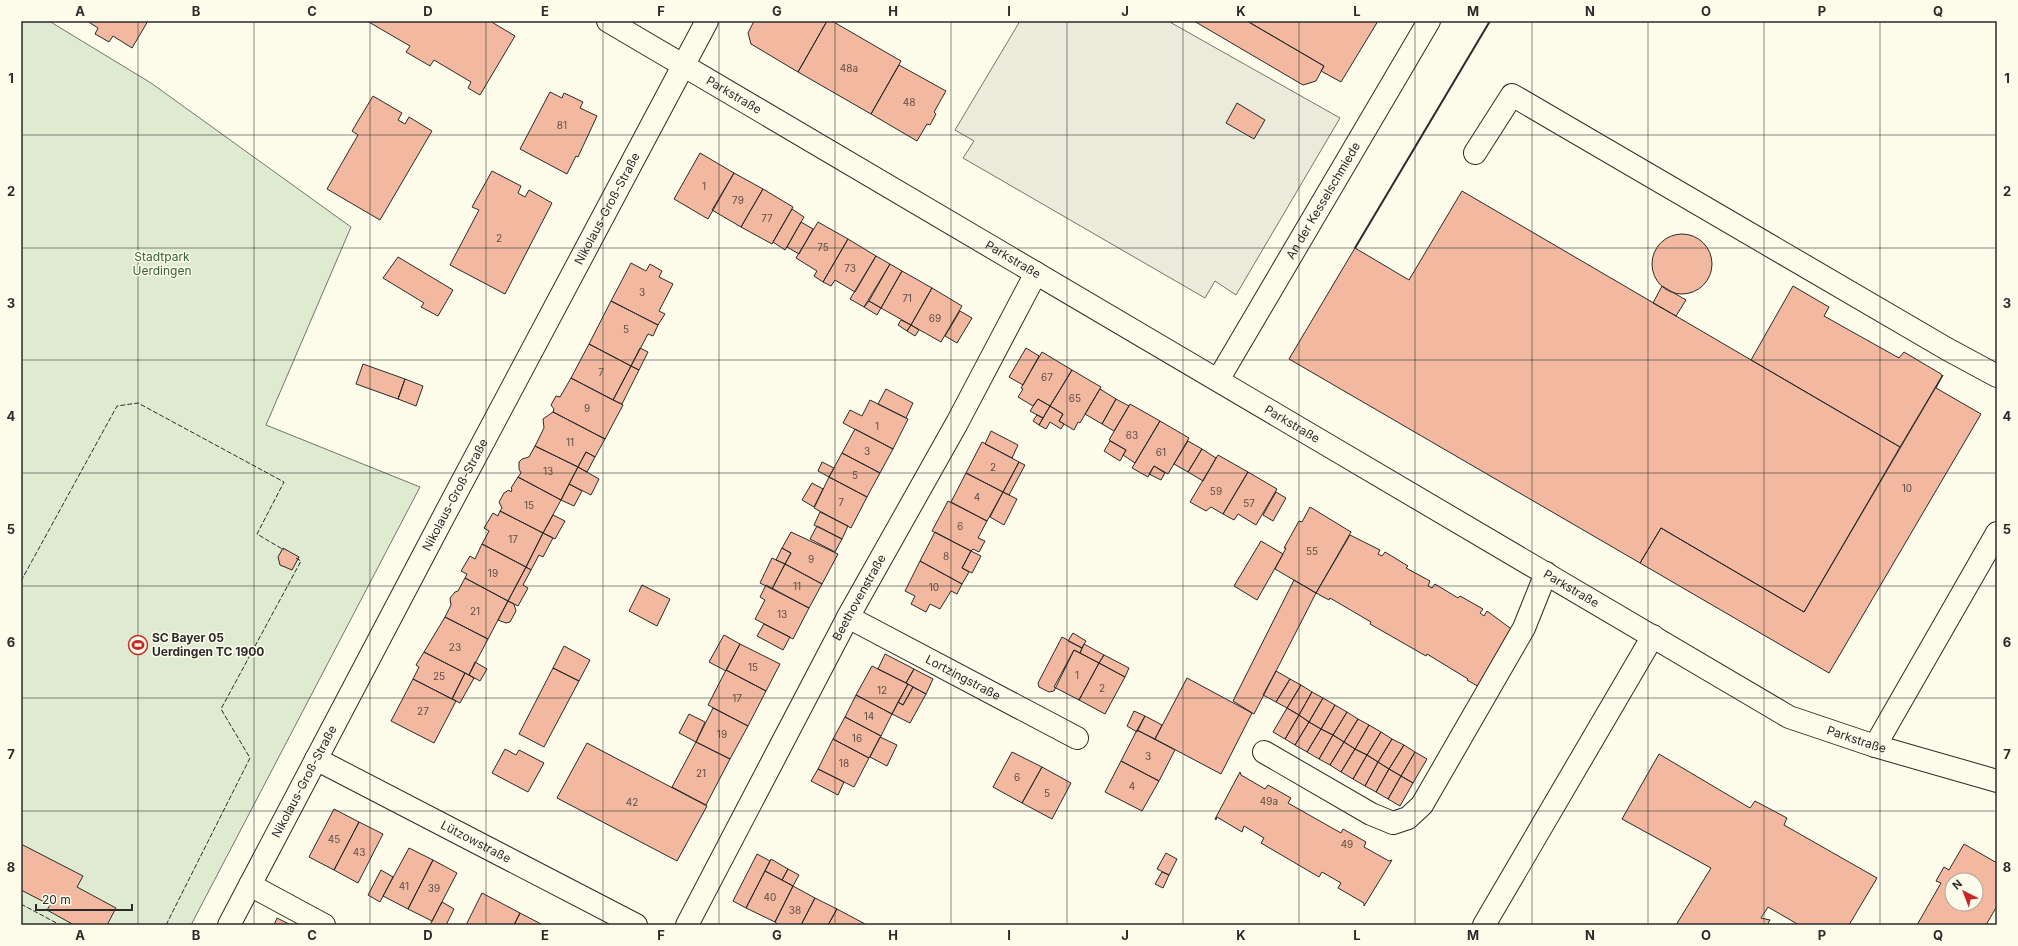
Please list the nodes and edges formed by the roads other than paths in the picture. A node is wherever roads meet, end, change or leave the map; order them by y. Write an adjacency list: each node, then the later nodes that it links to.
1 (608, 21): 4 (street, Parkstraße)
2 (707, 21): 4 (street, Nikolaus-Groß-Straße)
3 (1429, 21): 8 (street, An der Kesselschmiede)
4 (684, 65): 6 (street, Parkstraße); 16 (street, Nikolaus-Groß-Straße)
5 (1475, 153): 7 (street)
6 (1036, 273): 8 (street, Parkstraße); 11 (street, Beethovenstraße)
7 (1997, 376)
8 (1218, 380): 10 (street, Parkstraße)
9 (1997, 533): 14 (street)
10 (1546, 573): 12 (street, Parkstraße); 15 (street)
11 (848, 617): 13 (street, Lortzingstraße); 22 (street, Beethovenstraße)
12 (1653, 636): 14 (street, Parkstraße); 23 (street)
13 (1077, 738)
14 (1875, 746): 17 (street, Parkstraße)
15 (1264, 752)
16 (316, 759): 18 (street, Nikolaus-Groß-Straße); 21 (street, Lützowstraße)
17 (1997, 781)
18 (250, 885): 19 (street, Nikolaus-Groß-Straße); 20 (street)
19 (230, 925)
20 (324, 925)
21 (636, 925)
22 (686, 925)
23 (1484, 925)

